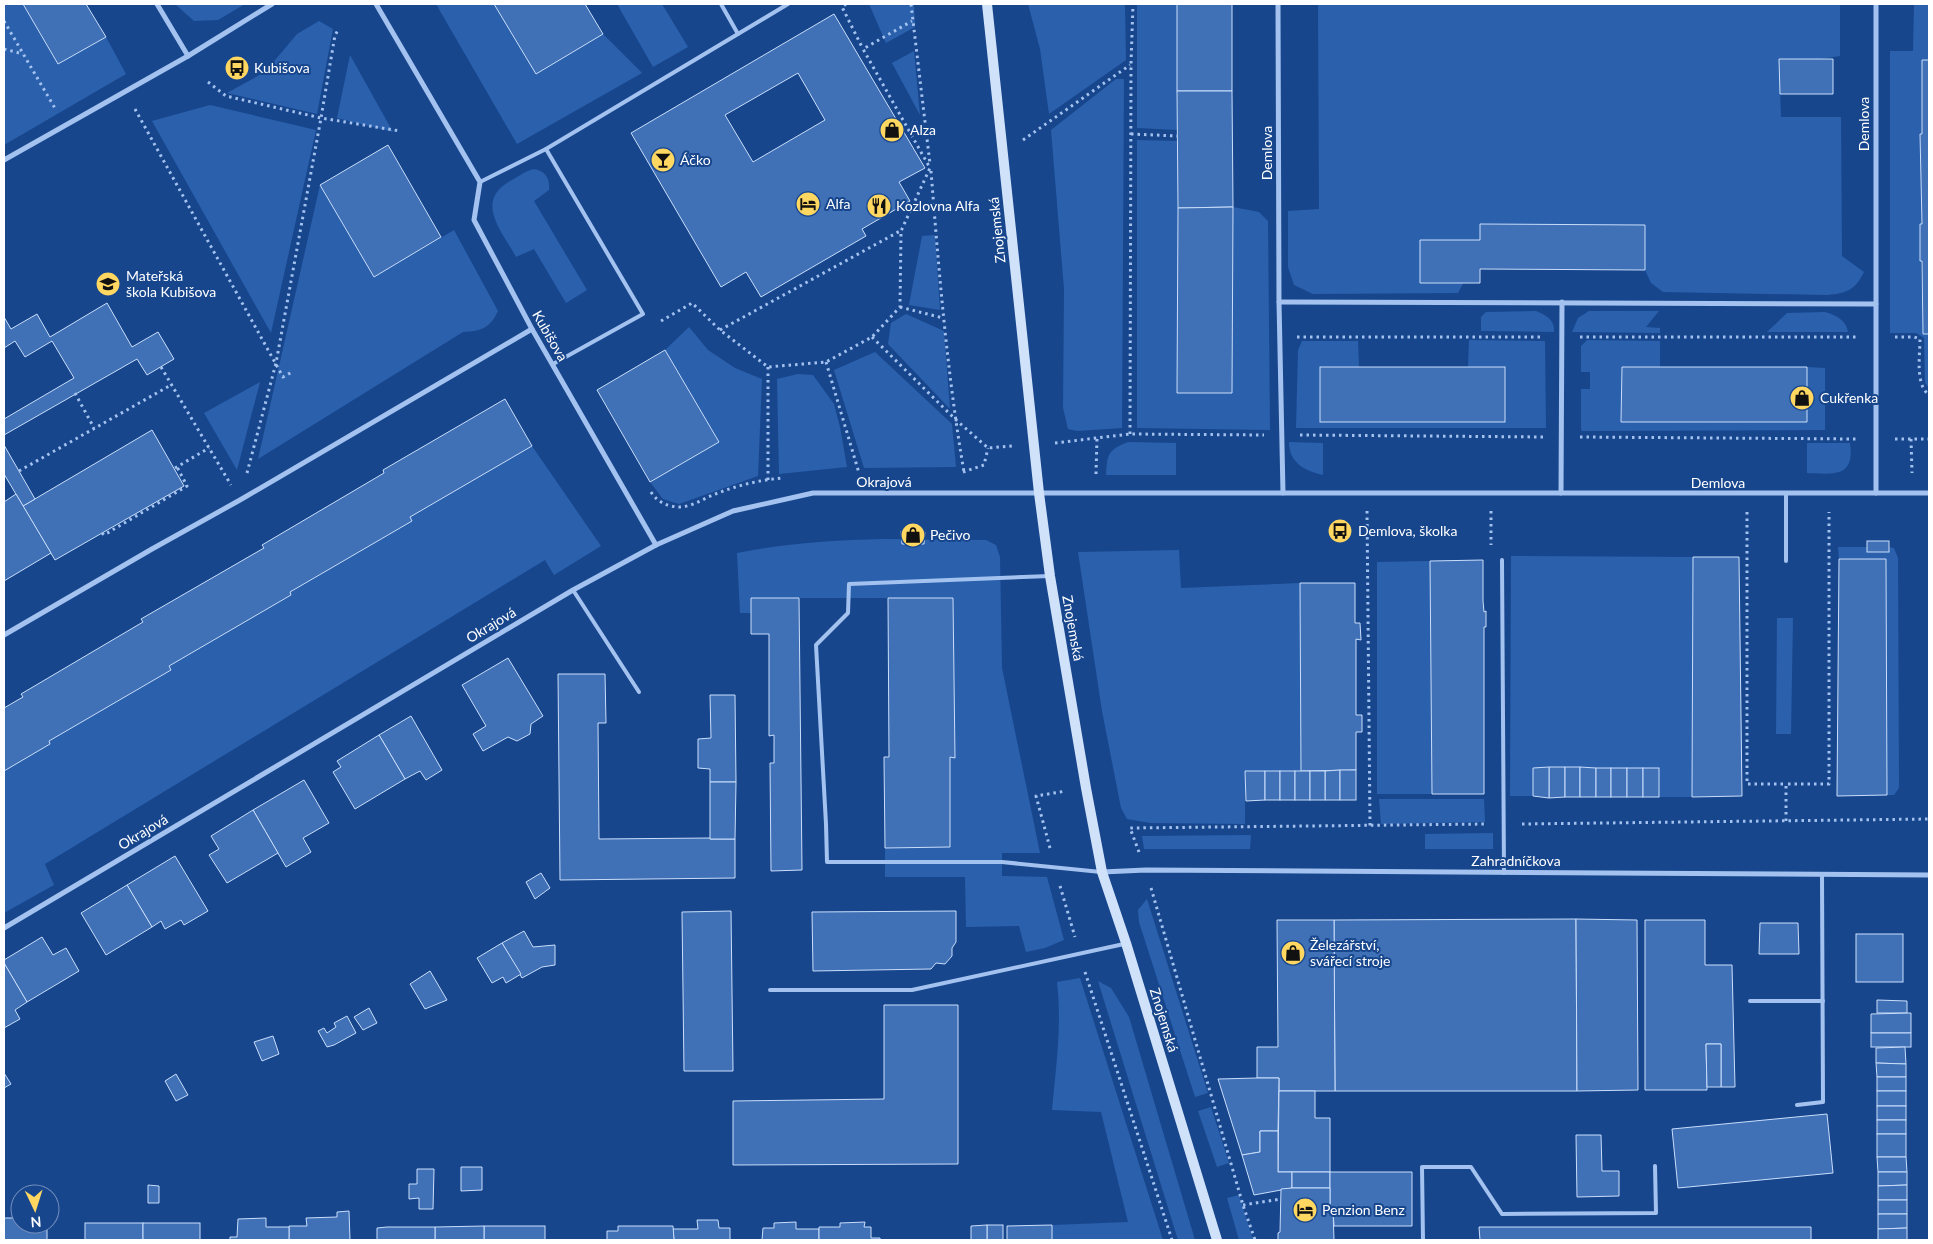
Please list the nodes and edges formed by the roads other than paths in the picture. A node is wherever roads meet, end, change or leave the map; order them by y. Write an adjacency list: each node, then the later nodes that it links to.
1 (157, 4): 10 (street)
2 (272, 4): 10 (street)
3 (376, 4): 13 (street)
4 (721, 4): 9 (lane)
5 (788, 4): 9 (lane)
6 (987, 4): 19 (street, Znojemská)
7 (1278, 4): 14 (street, Demlova)
8 (1876, 4): 16 (street, Demlova)
9 (738, 34): 11 (lane)
10 (188, 56): 12 (street)
11 (546, 149): 13 (lane); 18 (lane)
12 (4, 160)
13 (480, 182): 17 (street, Kubišova)
14 (1279, 302): 15 (street); 20 (street, Demlova)
15 (1562, 302): 16 (street); 21 (street)
16 (1876, 304): 22 (street, Demlova)
17 (532, 329): 18 (street, Kubišova); 30 (street)
18 (553, 364): 25 (street, Kubišova)
19 (1039, 493): 20 (street, Demlova); 25 (street, Okrajová); 28 (street, Znojemská)
20 (1283, 493): 21 (street, Demlova)
21 (1560, 493): 24 (street, Demlova)
22 (1876, 493): 23 (street, Demlova); 24 (street, Demlova)
23 (1929, 493)
24 (1786, 494): 27 (lane)
25 (656, 545): 29 (street, Okrajová)
26 (1502, 560): 33 (lane)
27 (1786, 561)
28 (1050, 576): 32 (street, Znojemská); 32 (lane)
29 (573, 590): 31 (lane); 36 (street, Okrajová)
30 (4, 635)
31 (640, 692)
32 (1102, 872): 33 (street, Zahradníčkova); 37 (street, Znojemská)
33 (1504, 872): 34 (street, Zahradníčkova)
34 (1822, 875): 35 (street, Zahradníčkova); 40 (lane)
35 (1929, 875)
36 (4, 928)
37 (1126, 943): 38 (lane); 43 (street, Znojemská)
38 (770, 990)
39 (1750, 1001): 40 (lane)
40 (1823, 1001): 41 (lane)
41 (1796, 1105)
42 (1655, 1166): 44 (lane)
43 (1217, 1240)
44 (1423, 1240)

